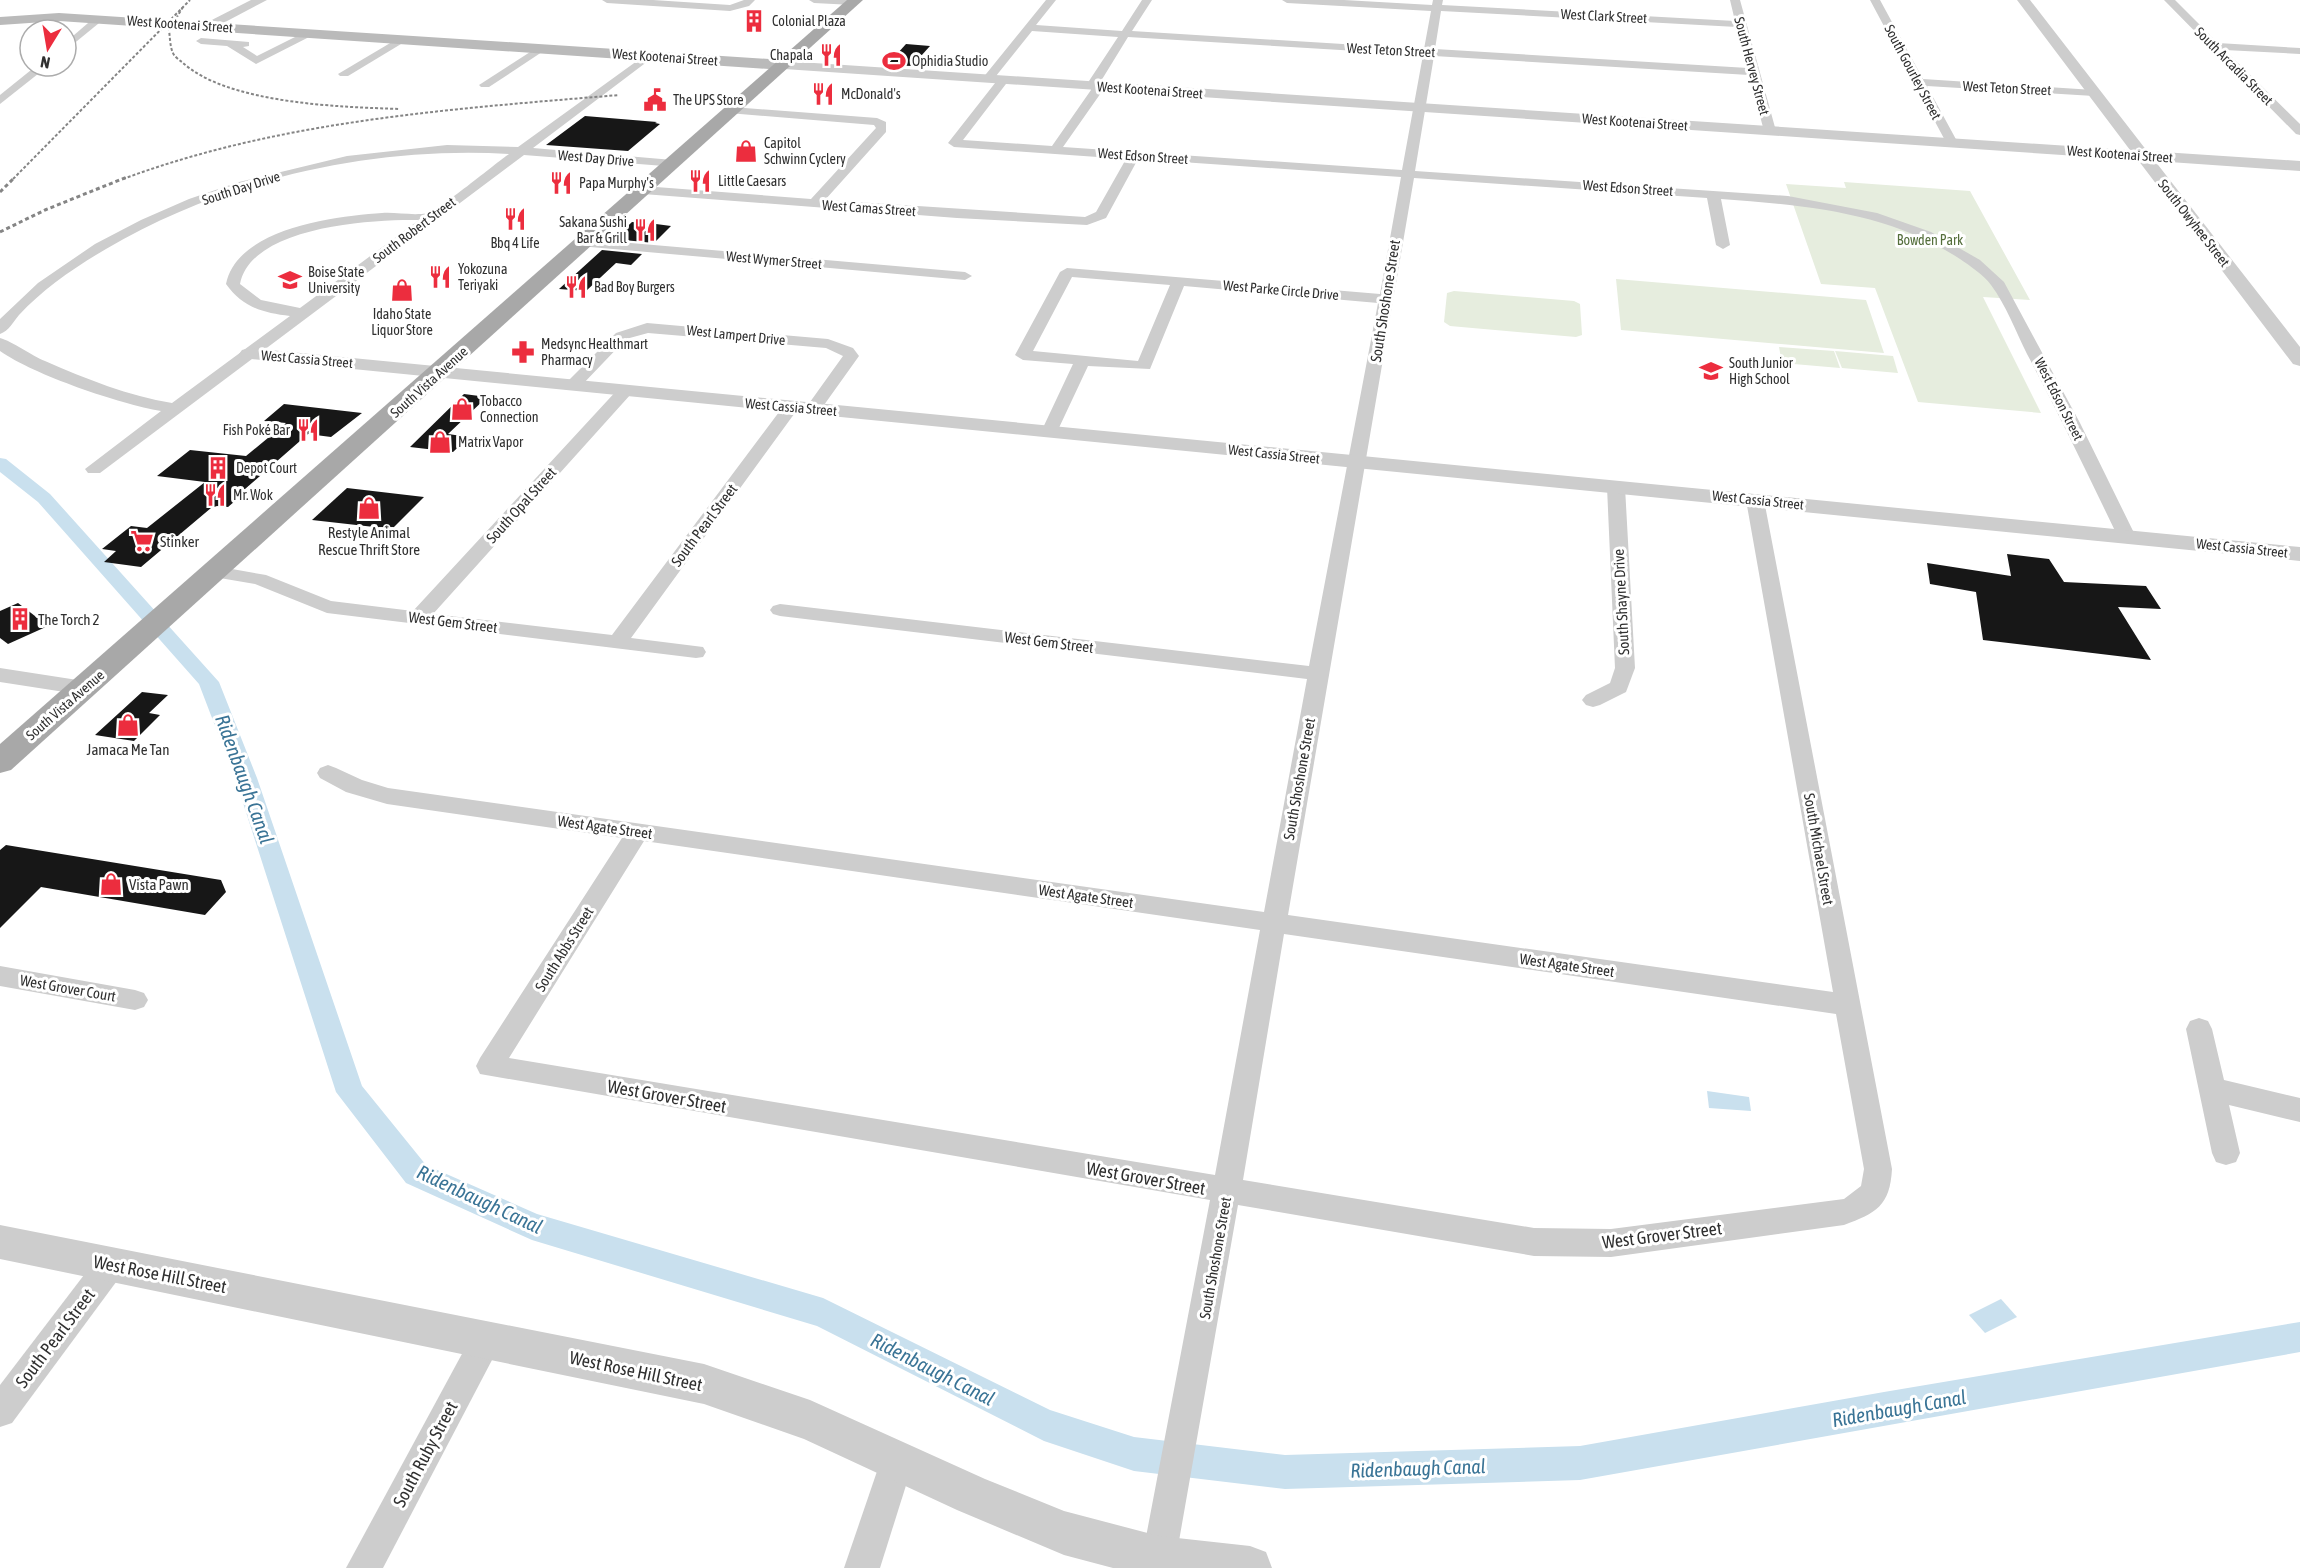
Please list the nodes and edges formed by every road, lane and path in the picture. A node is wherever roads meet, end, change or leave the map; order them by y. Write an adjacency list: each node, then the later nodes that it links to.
1 (261, 0): 17 (street)
2 (607, 0): 3 (street)
3 (750, 0)
4 (814, 0): 12 (street)
5 (1051, 0): 18 (street)
6 (1147, 0): 20 (street)
7 (1287, 0): 13 (street, West Clark Street)
8 (1735, 0): 16 (street, South Hervey Street)
9 (1875, 0): 36 (street, South Gourley Street)
10 (2023, 0): 39 (street, South Owyhee Street)
11 (2169, 0): 25 (street, South Arcadia Street)
12 (855, 1): 31 (main road, South Vista Avenue)
13 (1437, 4): 16 (street, West Clark Street); 29 (street, South Shoshone Street)
14 (99, 19): 15 (main road, West Kootenai Street); 17 (main road, West Kootenai Street); 21 (street)
15 (0, 21)
16 (1742, 24): 32 (street, South Hervey Street)
17 (207, 26): 19 (main road, West Kootenai Street)
18 (1029, 28): 20 (street, West Teton Street); 35 (street)
19 (309, 33): 22 (main road, West Kootenai Street); 26 (street)
20 (1126, 34): 29 (street, West Teton Street); 38 (street)
21 (78, 37)
22 (402, 39): 27 (main road, West Kootenai Street); 33 (street)
23 (201, 41): 24 (street)
24 (231, 43): 26 (street); 26 (street)
25 (2215, 46): 28 (street); 44 (street, South Arcadia Street)
26 (283, 47)
27 (541, 48): 30 (main road, West Kootenai Street); 37 (street)
28 (2300, 51)
29 (1428, 52): 32 (street, West Teton Street); 41 (street, South Shoshone Street)
30 (648, 56): 31 (main road, West Kootenai Street); 47 (street, South Robert Street)
31 (784, 65): 35 (street, West Kootenai Street); 42 (main road, South Vista Avenue)
32 (1754, 72): 43 (street, South Hervey Street)
33 (344, 74)
34 (28, 78): 40 (street)
35 (995, 80): 38 (street, West Kootenai Street); 46 (street, West Edson Street)
36 (1920, 82): 39 (street, West Teton Street); 45 (street, South Gourley Street)
37 (485, 85)
38 (1096, 87): 41 (street, West Kootenai Street); 46 (street)
39 (2094, 93): 49 (street, South Owyhee Street)
40 (0, 101)
41 (1419, 107): 43 (street, West Kootenai Street); 52 (street, South Shoshone Street)
42 (732, 111): 50 (main road, South Vista Avenue); 55 (street)
43 (1770, 131): 45 (street, West Kootenai Street)
44 (2300, 131)
45 (1952, 143): 49 (street, West Kootenai Street)
46 (1055, 150): 48 (street, West Edson Street)
47 (519, 152): 50 (street, West Day Drive); 56 (street, South Robert Street); 63 (street, South Day Drive)
48 (1134, 156): 52 (street, West Edson Street); 55 (street, West Camas Street)
49 (2143, 156): 51 (street, West Kootenai Street); 64 (street, South Owyhee Street)
50 (673, 164): 53 (main road, South Vista Avenue)
51 (2300, 166)
52 (1407, 172): 54 (street, West Edson Street); 61 (street, South Shoshone Street)
53 (643, 190): 55 (street, West Camas Street); 57 (main road, South Vista Avenue)
54 (1713, 194): 58 (street); 79 (street, West Edson Street)
55 (814, 204)
56 (432, 217): 62 (street, South Robert Street); 62 (street)
57 (584, 243): 59 (street, West Wymer Street); 69 (main road, South Vista Avenue)
58 (1723, 245)
59 (965, 276)
60 (1178, 282): 61 (street, West Parke Circle Drive); 67 (street, West Parke Circle Drive); 67 (street, West Parke Circle Drive)
61 (1384, 299): 75 (street, South Shoshone Street)
62 (304, 313): 66 (street, South Robert Street)
63 (0, 329)
64 (2293, 341): 68 (street, South Owyhee Street)
65 (0, 343): 72 (street)
66 (249, 354): 69 (street, West Cassia Street); 72 (street, South Robert Street)
67 (1083, 360): 74 (street)
68 (2300, 360)
69 (440, 372): 70 (street, West Cassia Street); 81 (main road, South Vista Avenue)
70 (574, 384): 71 (street, West Cassia Street); 73 (street, West Lampert Drive)
71 (625, 391): 73 (street, West Cassia Street); 83 (street, South Opal Street)
72 (175, 408): 76 (street, South Robert Street)
73 (802, 408): 74 (street, West Cassia Street); 84 (street, South Pearl Street)
74 (1049, 432): 75 (street, West Cassia Street)
75 (1358, 462): 77 (street, West Cassia Street); 86 (street, South Shoshone Street)
76 (94, 469)
77 (1616, 487): 78 (street, West Cassia Street); 89 (street, South Shayne Drive)
78 (1755, 500): 79 (street, West Cassia Street); 96 (street, South Michael Street)
79 (2127, 537): 80 (street, West Cassia Street)
80 (2300, 554)
81 (215, 572): 83 (street, West Gem Street); 88 (main road, South Vista Avenue)
82 (780, 609): 86 (street, West Gem Street)
83 (418, 618): 84 (street, West Gem Street)
84 (617, 643): 85 (street, West Gem Street)
85 (696, 652)
86 (1318, 674): 93 (street, South Shoshone Street)
87 (0, 675): 88 (street)
88 (84, 688): 90 (main road, South Vista Avenue)
89 (1593, 700)
90 (0, 762)
91 (328, 773): 92 (street, West Agate Street)
92 (638, 832): 93 (street, West Agate Street); 98 (street, South Abbs Street)
93 (1274, 923): 96 (street, West Agate Street); 102 (street, South Shoshone Street)
94 (0, 976): 95 (street, West Grover Court)
95 (135, 1000)
96 (1848, 1005): 103 (street, South Michael Street)
97 (2199, 1029): 99 (street)
98 (490, 1066): 102 (street, West Grover Street)
99 (2212, 1089): 100 (street); 101 (street)
100 (2300, 1110)
101 (2226, 1153)
102 (1226, 1192): 103 (street, West Grover Street); 109 (street, South Shoshone Street)
103 (1872, 1197)
104 (0, 1242): 105 (street, West Rose Hill Street)
105 (111, 1264): 106 (street, West Rose Hill Street); 107 (street, South Pearl Street)
106 (487, 1339): 108 (street, West Rose Hill Street); 110 (street, South Ruby Street)
107 (0, 1411)
108 (897, 1460): 109 (street, West Rose Hill Street); 111 (street)
109 (1159, 1558): 112 (street, West Rose Hill Street)
110 (364, 1568)
111 (862, 1568)
112 (1250, 1568)

